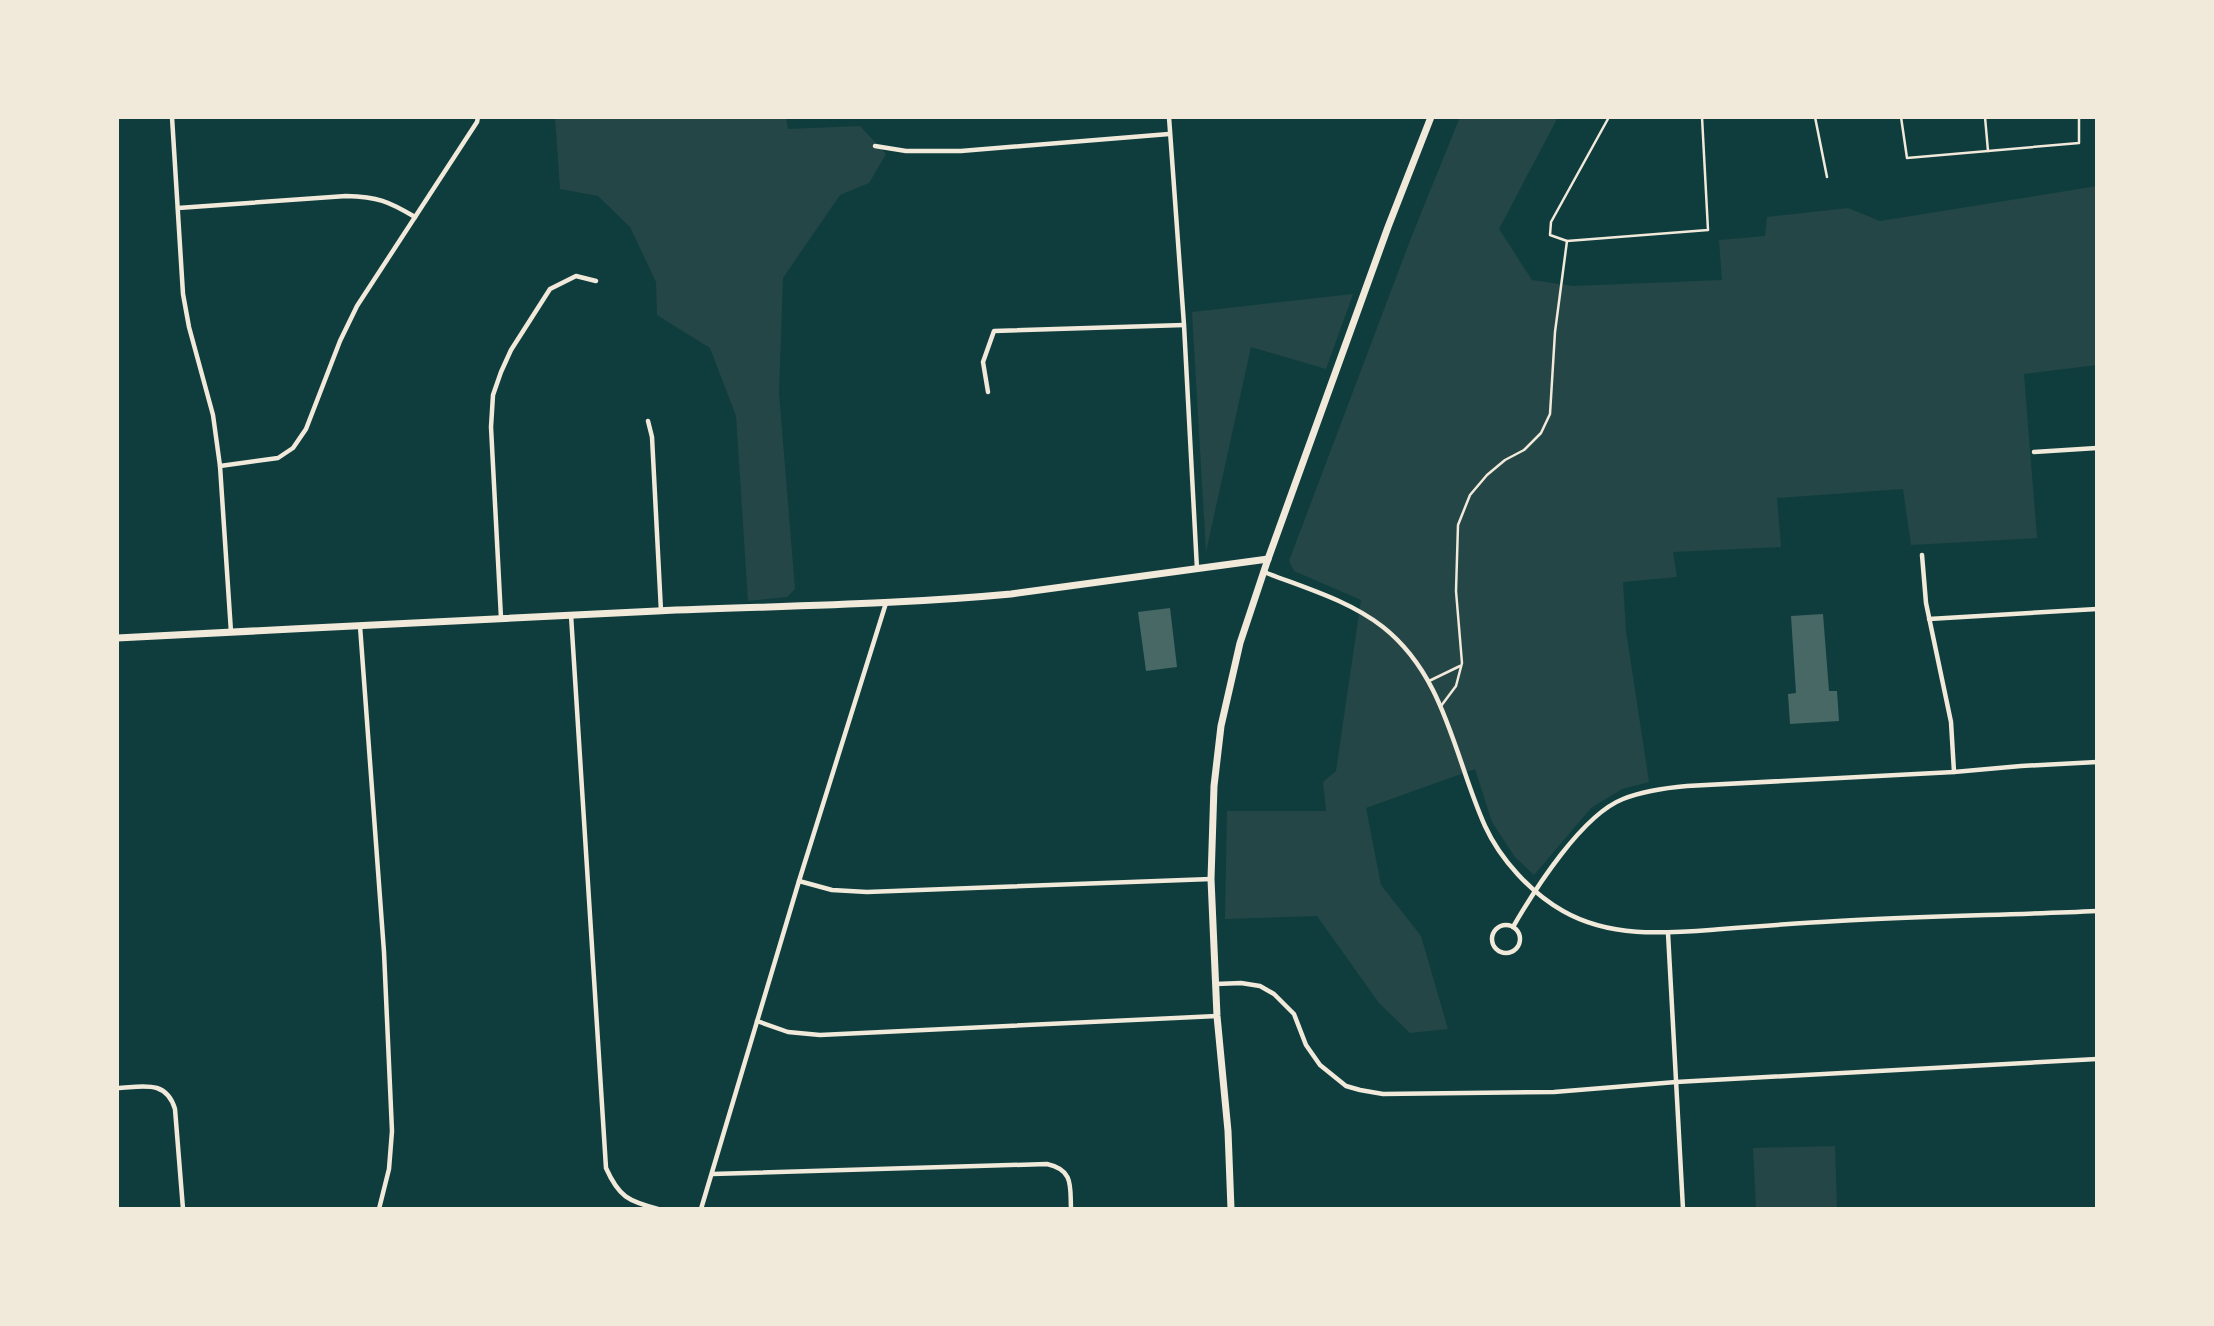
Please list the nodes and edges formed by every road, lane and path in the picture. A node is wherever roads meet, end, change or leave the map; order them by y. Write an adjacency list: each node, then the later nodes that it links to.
1 (172, 117): 15 (street)
2 (478, 117): 16 (street)
3 (1169, 117): 11 (street)
4 (1431, 117): 26 (main road)
5 (1609, 117): 17 (lane)
6 (1702, 117): 17 (lane)
7 (1815, 117): 14 (lane)
8 (1901, 117): 13 (lane)
9 (1985, 117): 13 (lane)
10 (2079, 117): 13 (lane)
11 (1169, 134): 12 (street); 19 (street)
12 (875, 146)
13 (1988, 151)
14 (1827, 177)
15 (178, 208): 16 (street); 24 (street)
16 (415, 217): 24 (street)
17 (1567, 241): 38 (lane)
18 (596, 281): 33 (street)
19 (1184, 325): 20 (street); 27 (street)
20 (988, 392)
21 (648, 421): 31 (street)
22 (2097, 448): 23 (street)
23 (2034, 453)
24 (220, 466): 36 (street)
25 (1922, 555): 34 (street)
26 (1268, 559): 27 (main road); 28 (main road)
27 (1197, 569): 29 (main road)
28 (1264, 572): 39 (street); 43 (main road)
29 (886, 603): 31 (main road); 44 (street)
30 (2097, 609): 34 (street)
31 (661, 611): 32 (main road)
32 (571, 615): 33 (main road); 58 (street)
33 (501, 618): 35 (main road)
34 (1929, 620): 42 (street)
35 (360, 626): 36 (main road); 57 (street)
36 (231, 632): 37 (main road)
37 (117, 638)
38 (1462, 664): 39 (lane); 40 (lane)
39 (1429, 681): 40 (street)
40 (1441, 706): 45 (street)
41 (2097, 761): 42 (street)
42 (1954, 772): 45 (street)
43 (1211, 879): 44 (street); 49 (main road)
44 (799, 881): 51 (street)
45 (1535, 889): 47 (street); 48 (street)
46 (2097, 911): 48 (street)
47 (1513, 927): 47 (street)
48 (1668, 933): 53 (street)
49 (1216, 984): 50 (main road); 53 (street)
50 (1217, 1016): 51 (street); 61 (main road)
51 (757, 1021): 55 (street)
52 (2097, 1059): 53 (street)
53 (1676, 1082): 62 (street)
54 (117, 1088): 56 (street)
55 (712, 1174): 59 (street); 60 (street)
56 (183, 1209)
57 (379, 1209)
58 (658, 1209)
59 (701, 1209)
60 (1071, 1209)
61 (1231, 1209)
62 (1684, 1209)

